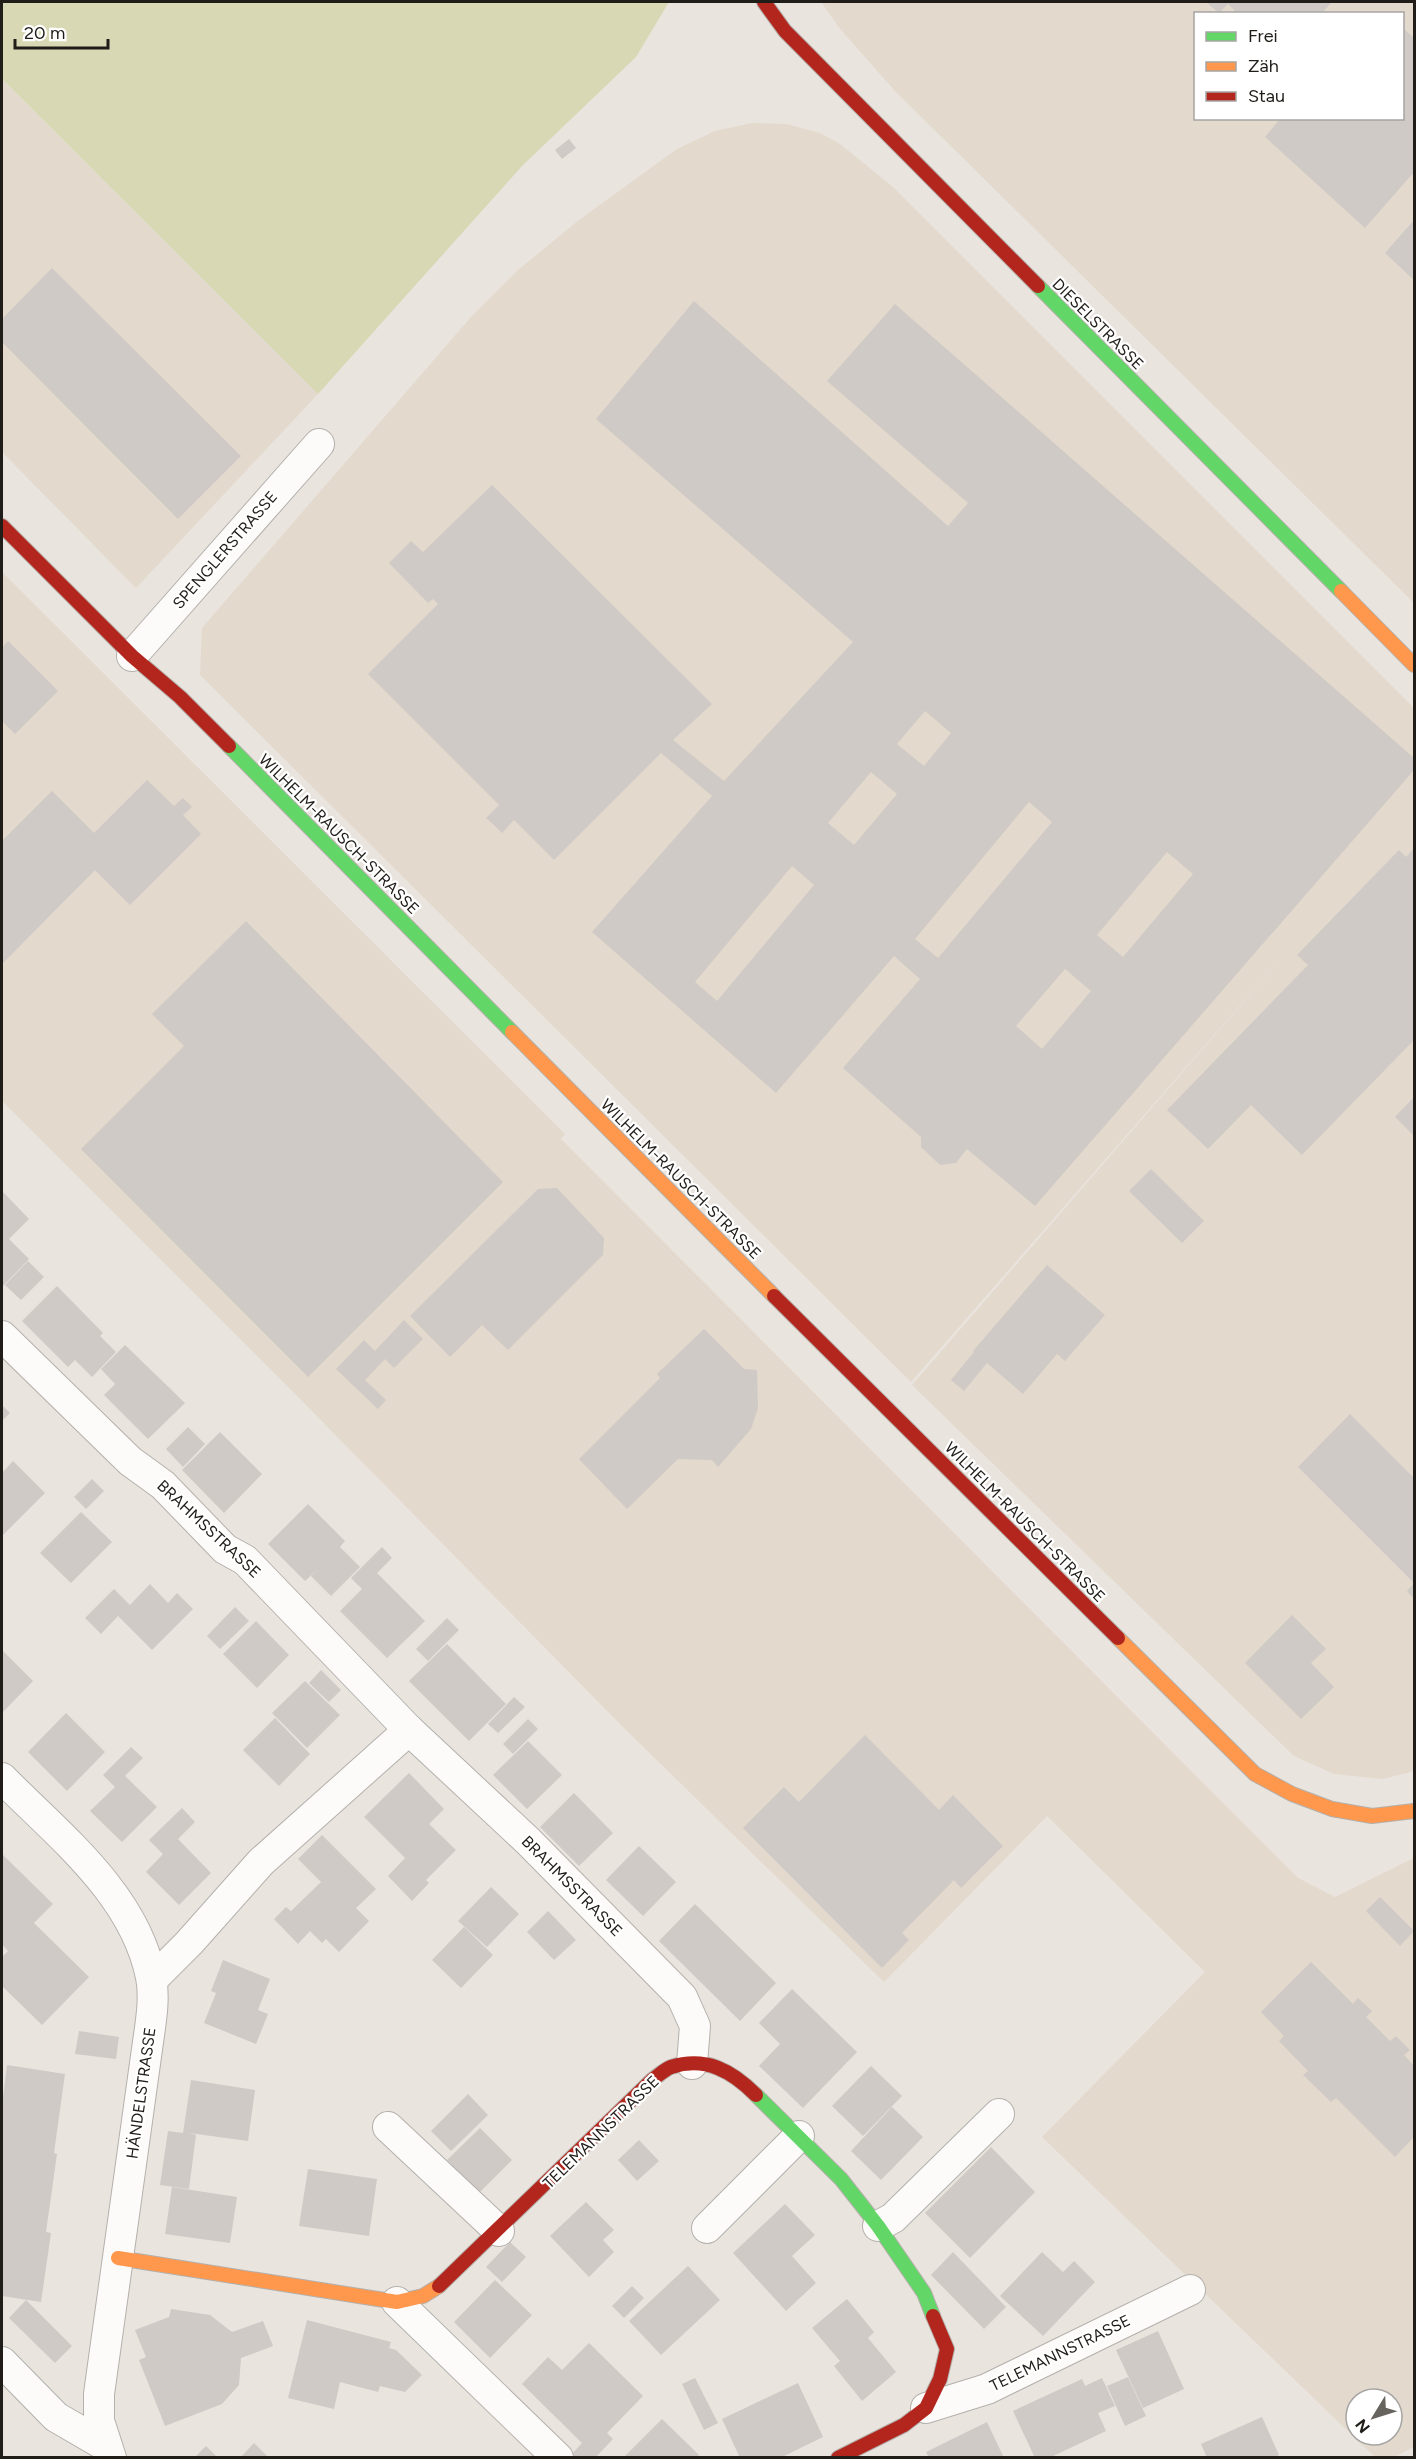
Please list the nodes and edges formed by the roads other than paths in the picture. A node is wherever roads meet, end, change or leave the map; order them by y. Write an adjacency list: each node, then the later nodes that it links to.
1 (764, 2): 5 (street, DIESELSTRASSE)
2 (319, 444): 4 (street, SPENGLERSTRASSE)
3 (2, 526): 4 (street, WILHELM-RAUSCH-STRASSE)
4 (132, 656): 9 (street, WILHELM-RAUSCH-STRASSE)
5 (1414, 665)
6 (2, 1336): 7 (street, BRAHMSSTRASSE)
7 (409, 1730): 10 (street); 11 (street, BRAHMSSTRASSE)
8 (2, 1778): 10 (street, HÄNDELSTRASSE)
9 (1414, 1811)
10 (152, 1980): 18 (street, HÄNDELSTRASSE)
11 (692, 2064): 14 (street, TELEMANNSTRASSE); 17 (street, TELEMANNSTRASSE)
12 (999, 2114): 15 (street)
13 (388, 2127): 17 (street)
14 (799, 2136): 15 (street, TELEMANNSTRASSE); 16 (street)
15 (878, 2226): 22 (street, TELEMANNSTRASSE)
16 (707, 2228)
17 (499, 2231): 20 (street, TELEMANNSTRASSE)
18 (118, 2258): 20 (street, TELEMANNSTRASSE); 23 (street, HÄNDELSTRASSE)
19 (1190, 2290): 22 (street, TELEMANNSTRASSE)
20 (397, 2301): 24 (street)
21 (2, 2362): 23 (street)
22 (926, 2408): 25 (street, TELEMANNSTRASSE)
23 (108, 2452)
24 (558, 2457)
25 (837, 2457)

